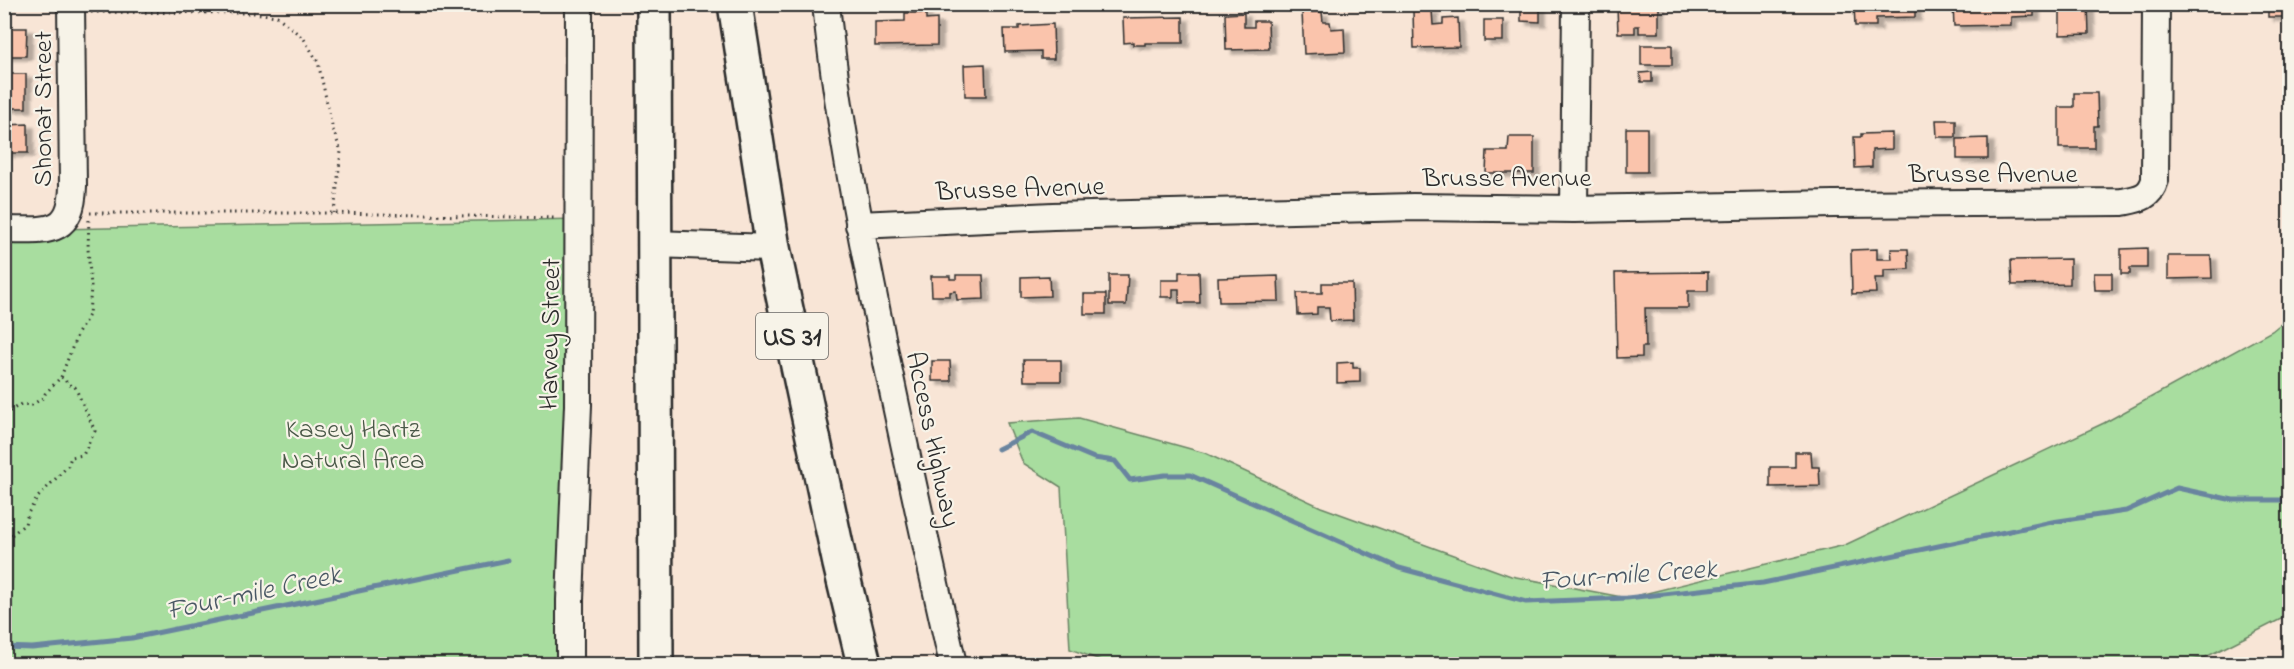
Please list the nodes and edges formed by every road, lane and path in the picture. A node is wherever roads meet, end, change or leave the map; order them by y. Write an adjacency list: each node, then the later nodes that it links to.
1 (579, 4): 11 (street, Harvey Street)
2 (654, 4): 14 (highway)
3 (735, 4): 15 (highway, US 31)
4 (826, 4): 12 (street, Access Highway)
5 (1576, 4): 8 (street)
6 (2156, 4): 8 (street, Brusse Avenue)
7 (71, 8): 9 (street, Shonat Street); 10 (path)
8 (1574, 209): 12 (street, Brusse Avenue)
9 (80, 213): 10 (path); 13 (street); 16 (path)
10 (334, 213): 11 (path)
11 (580, 219): 19 (street, Harvey Street)
12 (859, 225): 22 (street, Access Highway)
13 (4, 230)
14 (655, 244): 15 (street); 20 (highway)
15 (773, 248): 21 (highway, US 31)
16 (61, 377): 17 (path); 18 (path)
17 (4, 412)
18 (4, 542)
19 (570, 664)
20 (656, 664)
21 (864, 664)
22 (953, 664)

